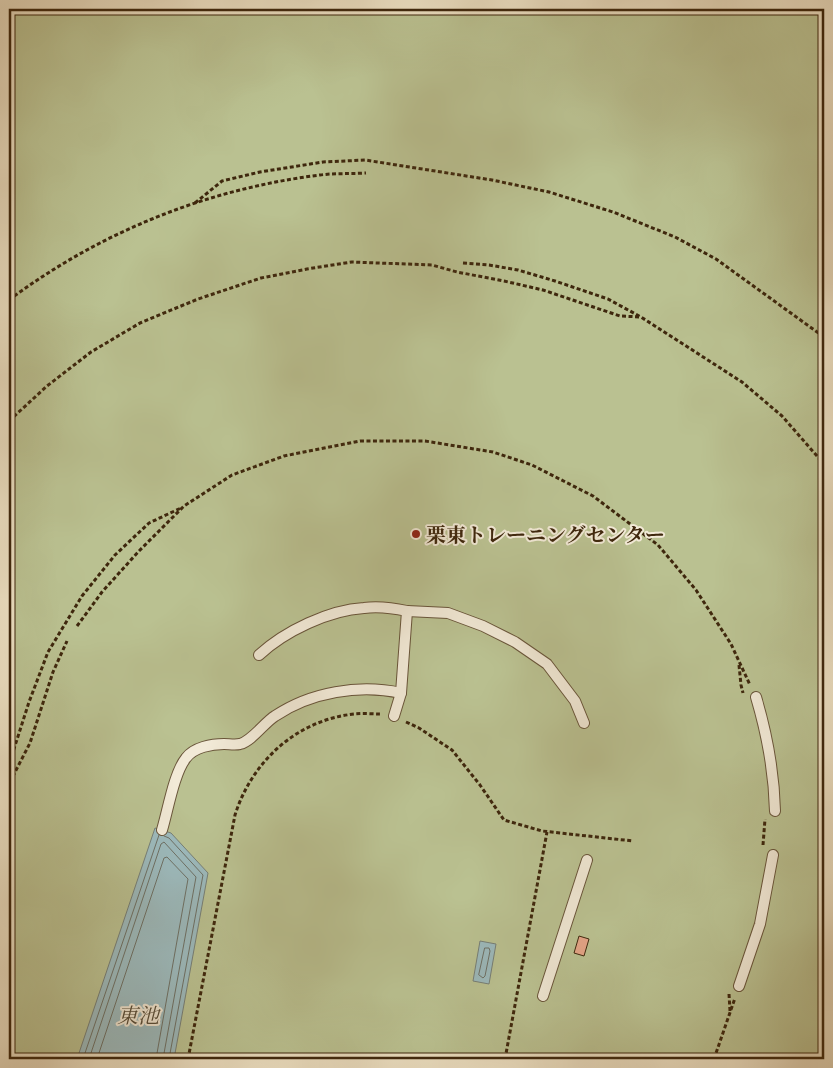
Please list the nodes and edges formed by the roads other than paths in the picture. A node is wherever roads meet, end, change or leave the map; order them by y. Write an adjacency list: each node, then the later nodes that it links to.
1 (407, 610): 2 (lane); 3 (lane); 6 (lane)
2 (259, 655)
3 (401, 693): 5 (lane); 8 (lane)
4 (756, 697): 7 (lane)
5 (394, 716)
6 (584, 723)
7 (770, 811)
8 (162, 830)
9 (773, 855): 11 (lane)
10 (587, 860): 12 (lane)
11 (733, 986)
12 (543, 996)

